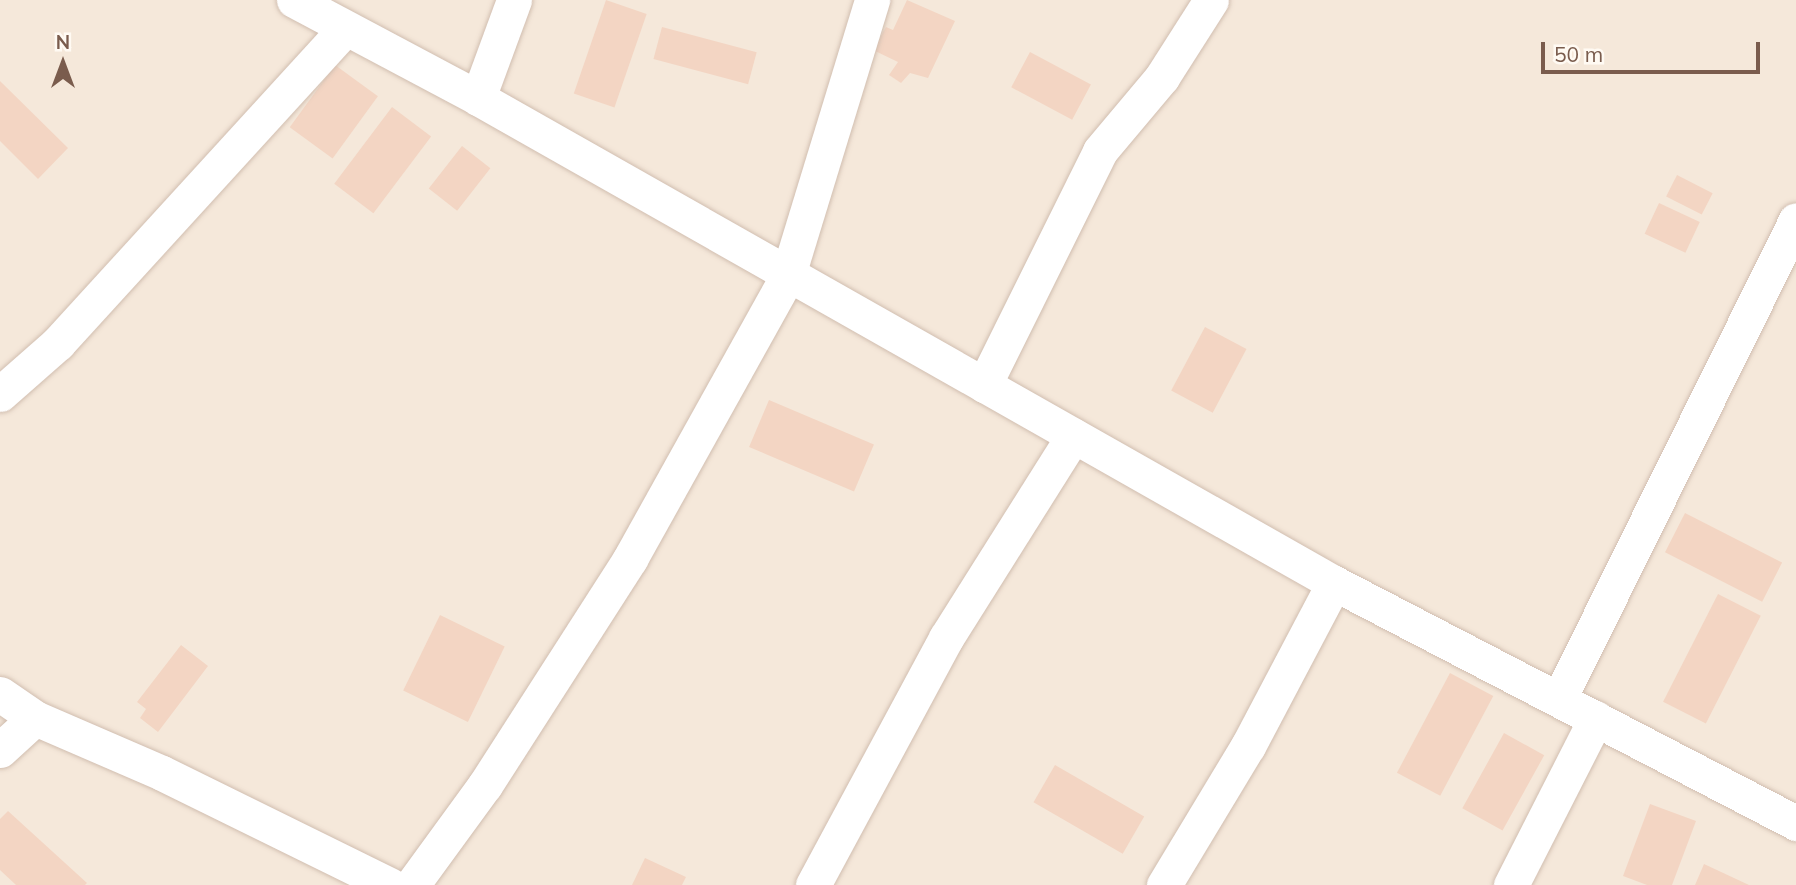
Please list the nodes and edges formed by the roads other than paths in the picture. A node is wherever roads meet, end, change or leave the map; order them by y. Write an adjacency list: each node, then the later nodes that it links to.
1 (294, 0): 5 (street)
2 (514, 0): 6 (street)
3 (872, 0): 8 (street)
4 (1211, 0): 9 (street)
5 (345, 29): 6 (street); 10 (street)
6 (478, 99): 8 (street)
7 (1796, 220): 14 (street)
8 (788, 275): 9 (street); 20 (street)
9 (984, 385): 11 (street)
10 (0, 394)
11 (1073, 436): 12 (street); 21 (street)
12 (1334, 583): 14 (street); 22 (street)
13 (0, 694): 15 (street)
14 (1559, 699): 16 (street)
15 (35, 718): 17 (street); 19 (street)
16 (1596, 718): 18 (street); 23 (street)
17 (0, 750)
18 (1796, 822)
19 (390, 885)
20 (412, 885)
21 (813, 885)
22 (1164, 885)
23 (1511, 885)

